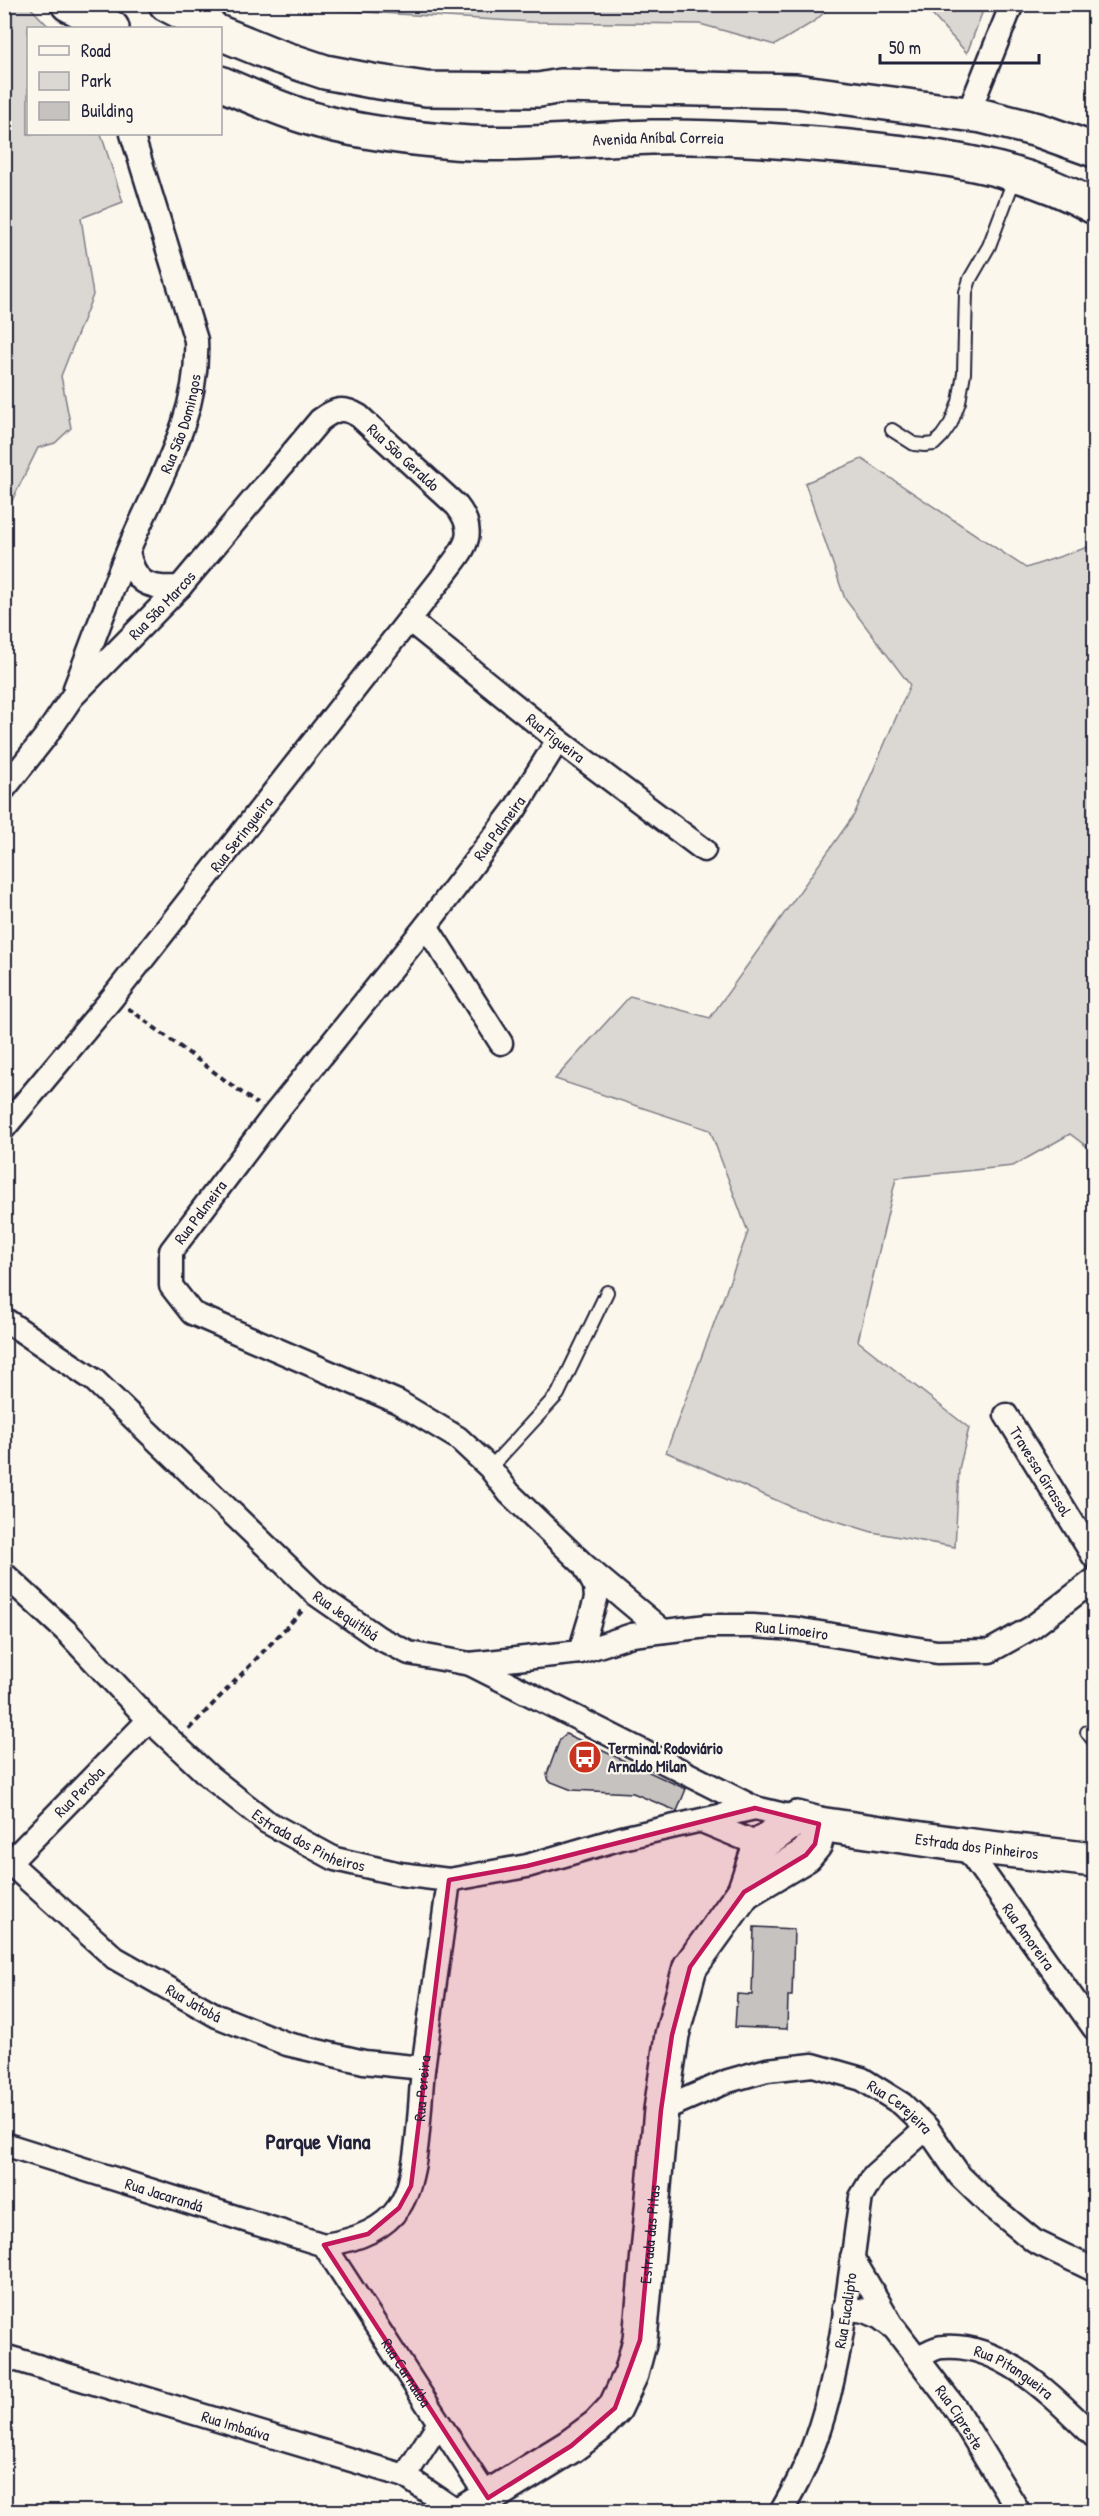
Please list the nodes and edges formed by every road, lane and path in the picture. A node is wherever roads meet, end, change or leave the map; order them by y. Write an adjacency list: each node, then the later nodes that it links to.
1 (166, 4): 3 (main road)
2 (1012, 4): 6 (street)
3 (210, 27)
4 (222, 34): 6 (main road)
5 (222, 85): 9 (main road, Avenida Aníbal Correia)
6 (968, 114): 8 (main road)
7 (135, 136): 14 (street, Rua São Domingos)
8 (1095, 150)
9 (1016, 174): 10 (main road, Avenida Aníbal Correia); 12 (lane)
10 (1095, 207)
11 (320, 420): 13 (street, Rua São Geraldo); 15 (street, Rua São Marcos)
12 (892, 430)
13 (469, 533): 16 (street, Rua Seringueira)
14 (128, 552): 15 (street); 17 (street, Rua São Domingos)
15 (180, 587): 17 (street, Rua São Marcos)
16 (409, 620): 18 (street, Rua Figueira); 23 (street, Rua Seringueira)
17 (72, 697): 19 (street, Rua São Marcos)
18 (558, 741): 21 (street, Rua Figueira); 22 (street, Rua Palmeira)
19 (12, 772): 20 (street, Rua São Marcos)
20 (4, 789)
21 (704, 850)
22 (426, 926): 24 (street); 25 (street, Rua Palmeira)
23 (113, 997): 25 (path); 26 (street, Rua Seringueira)
24 (501, 1043)
25 (273, 1116): 30 (street, Rua Palmeira)
26 (4, 1128)
27 (607, 1292): 30 (lane)
28 (4, 1319): 35 (street, Rua Jequitibá)
29 (1006, 1415): 31 (street, Travessa Girassol)
30 (490, 1468): 32 (street, Rua Palmeira)
31 (1095, 1557)
32 (584, 1565): 36 (street, Rua Palmeira); 37 (street, Rua Palmeira)
33 (4, 1574): 39 (street, Estrada dos Pinheiros)
34 (1095, 1580): 36 (street, Rua Limoeiro)
35 (317, 1595): 38 (street, Rua Jequitibá); 40 (path)
36 (663, 1631): 37 (street, Rua Limoeiro)
37 (580, 1652): 38 (street, Rua Limoeiro)
38 (470, 1664): 41 (street, Rua Jequitibá)
39 (149, 1720): 40 (street, Estrada dos Pinheiros); 48 (street, Rua Peroba)
40 (174, 1745): 50 (street, Estrada dos Pinheiros)
41 (754, 1808): 42 (street, Estrada dos Pinheiros); 43 (street, Estrada dos Pinheiros)
42 (702, 1821): 45 (street); 50 (street, Estrada dos Pinheiros)
43 (808, 1821): 44 (main road, Estrada dos Pinheiros); 45 (main road); 47 (main road)
44 (858, 1829): 46 (main road, Estrada dos Pinheiros); 47 (main road)
45 (760, 1845): 47 (main road); 51 (main road, Estrada das Pitas)
46 (964, 1845): 49 (main road, Estrada dos Pinheiros); 52 (street, Rua Amoreira)
47 (806, 1855): 51 (main road, Estrada das Pitas)
48 (7, 1860): 53 (street, Rua Jatobá)
49 (1095, 1860)
50 (449, 1880): 53 (street, Rua Pereira)
51 (744, 1892): 54 (main road, Estrada das Pitas)
52 (1095, 2028)
53 (423, 2068): 57 (street, Rua Pereira)
54 (661, 2110): 55 (street, Rua Cerejeira); 68 (main road, Estrada das Pitas)
55 (927, 2128): 58 (street, Rua Eucalipto); 59 (street, Rua Cerejeira)
56 (7, 2143): 57 (street, Rua Jacarandá)
57 (324, 2246): 65 (street, Rua Carnaúba)
58 (852, 2257): 60 (street, Rua Eucalipto); 61 (street, Rua Cipreste)
59 (1095, 2270)
60 (844, 2308): 61 (street, Rua Cipreste); 69 (street, Rua Eucalipto)
61 (895, 2328): 62 (street, Rua Cipreste)
62 (918, 2357): 66 (street, Rua Pitangueira); 70 (street, Rua Cipreste)
63 (15, 2359): 64 (street); 67 (street, Rua Imbaúva)
64 (4, 2376)
65 (439, 2423): 67 (street); 68 (street, Rua Carnaúba)
66 (1095, 2436)
67 (405, 2476): 68 (street, Rua Imbaúva)
68 (470, 2507)
69 (781, 2511)
70 (1018, 2511)

